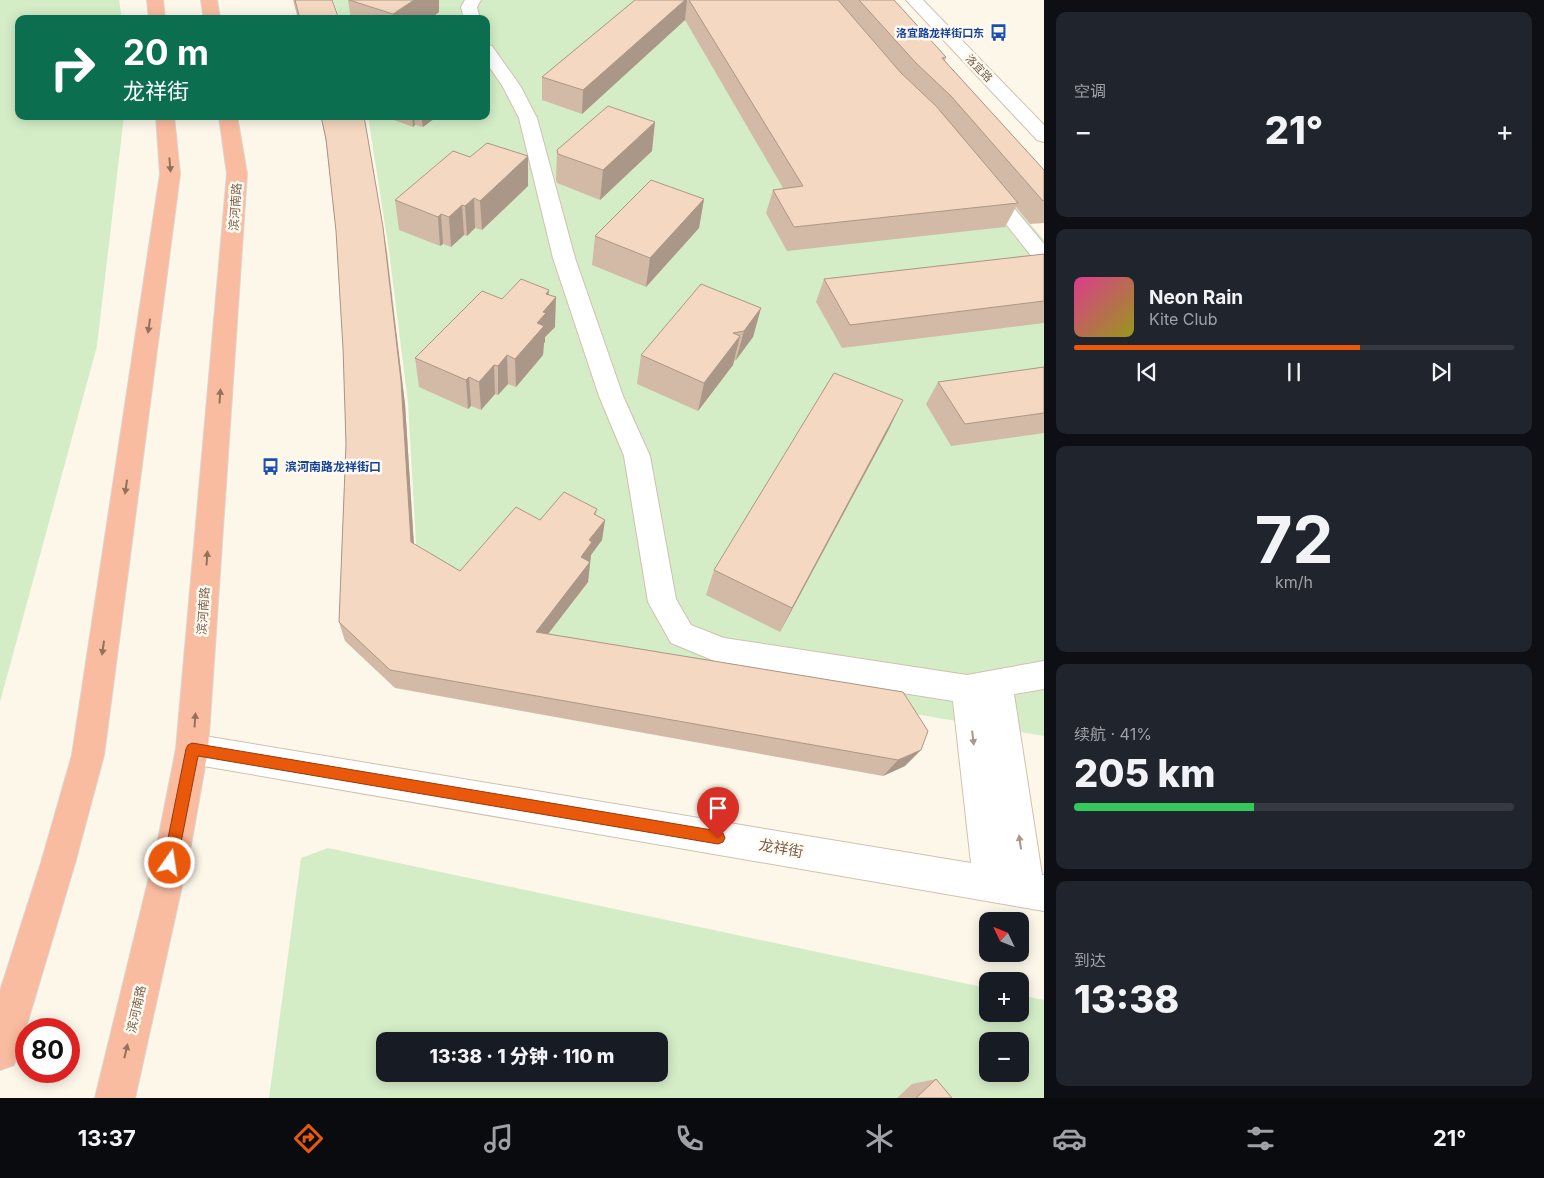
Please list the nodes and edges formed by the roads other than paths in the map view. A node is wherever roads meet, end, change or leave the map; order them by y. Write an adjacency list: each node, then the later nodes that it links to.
1 (155, 0): 6 (highway)
2 (209, 0): 7 (highway)
3 (473, 0): 8 (street)
4 (914, 0): 13 (street, 洛宜路)
5 (929, 0): 10 (street, 洛宜路)
6 (157, 15)
7 (211, 15)
8 (471, 15)
9 (490, 56): 17 (street)
10 (1044, 117)
11 (165, 120): 21 (highway, one-way to 21)
12 (229, 120): 18 (highway, 滨河南路, one-way to 12)
13 (1044, 136)
14 (978, 178): 15 (street)
15 (1044, 258)
16 (1044, 675): 17 (street)
17 (982, 686): 19 (street, one-way to 19); 20 (street, one-way to 17)
18 (192, 749): 19 (street, 龙祥街); 22 (highway, 滨河南路, one-way to 18)
19 (991, 883): 20 (street, 龙祥街)
20 (1036, 891)
21 (0, 1051)
22 (115, 1098)

